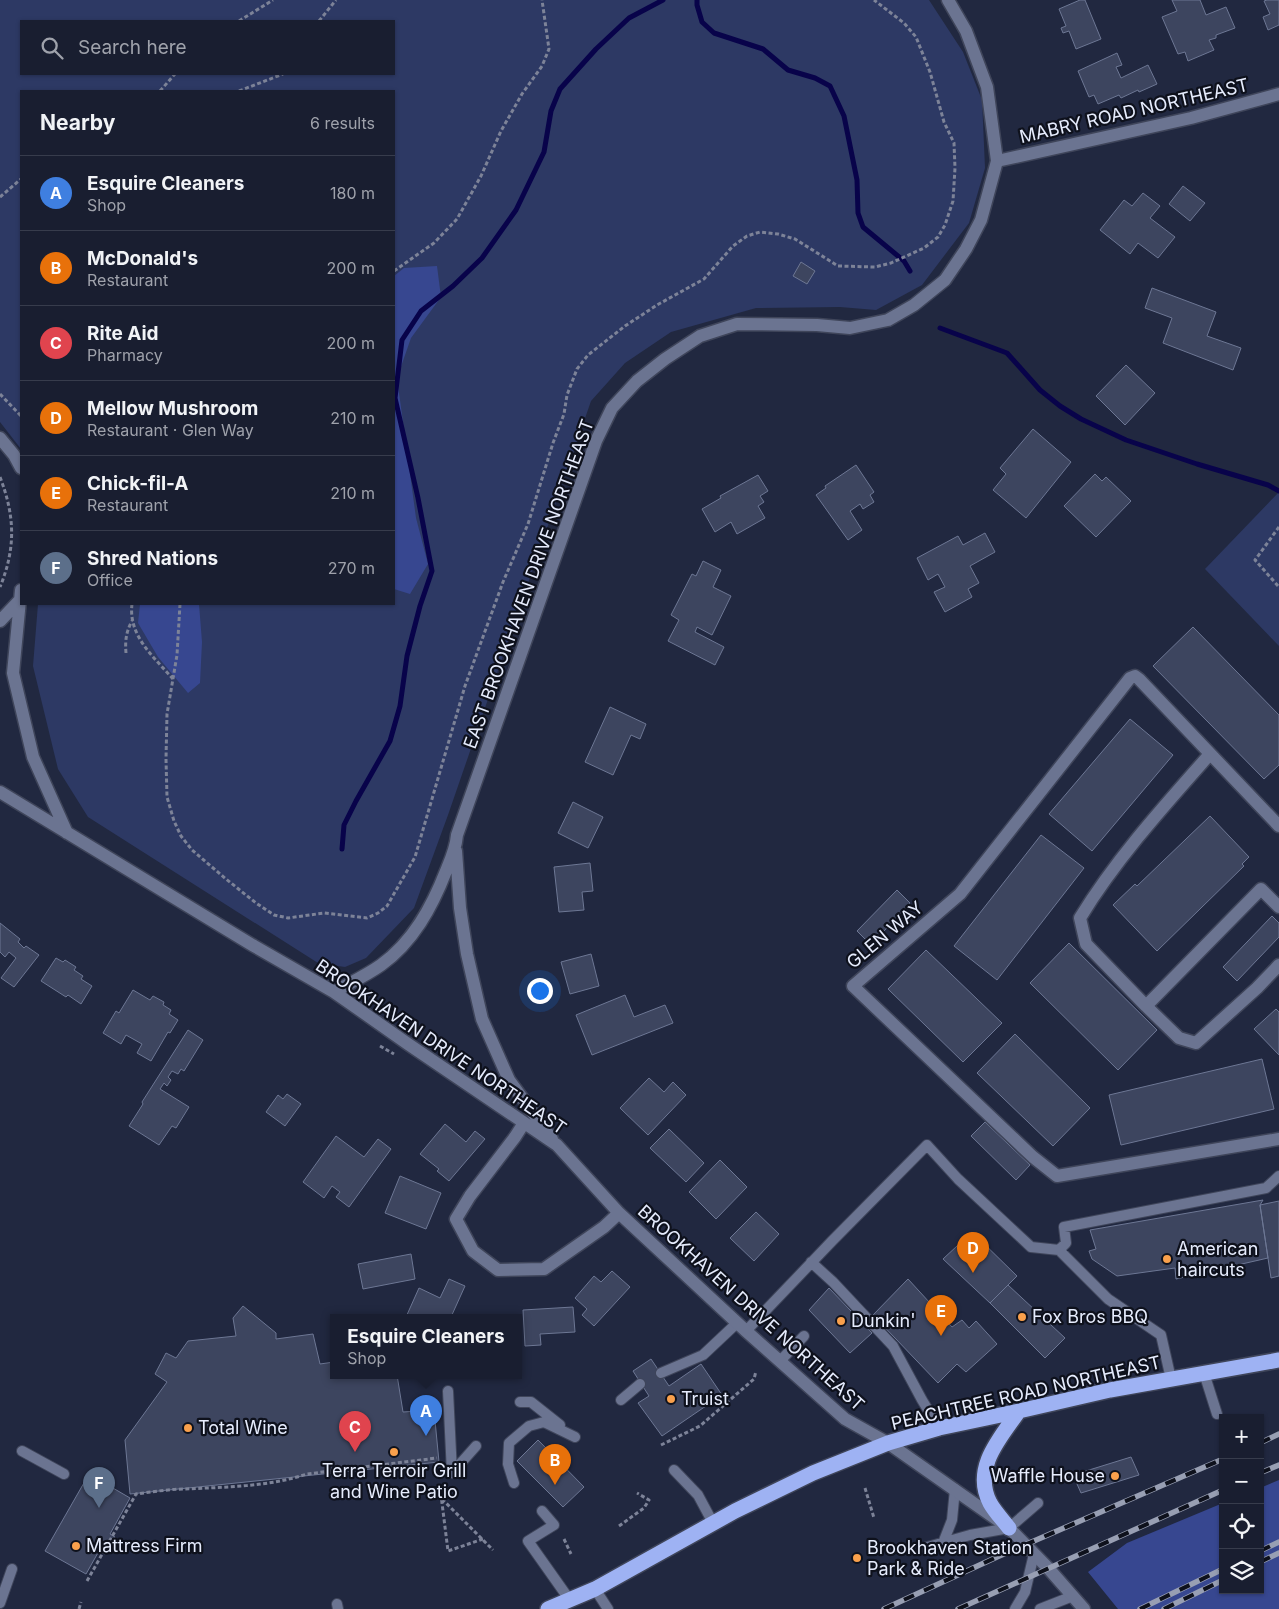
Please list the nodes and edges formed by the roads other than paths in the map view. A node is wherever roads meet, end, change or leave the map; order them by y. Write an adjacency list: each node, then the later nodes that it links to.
1 (948, 0): 3 (street, EAST BROOKHAVEN DRIVE NORTHEAST)
2 (1279, 94): 3 (street, MABRY ROAD NORTHEAST)
3 (997, 161): 12 (street, EAST BROOKHAVEN DRIVE NORTHEAST)
4 (0, 438): 5 (street)
5 (20, 466)
6 (20, 595): 7 (street); 11 (street)
7 (0, 621)
8 (1210, 754): 10 (street, GLEN WAY); 16 (street); 18 (street, GLEN WAY)
9 (0, 792): 11 (street, BROOKHAVEN DRIVE NORTHEAST)
10 (1279, 826)
11 (67, 833): 15 (street, BROOKHAVEN DRIVE NORTHEAST)
12 (456, 846): 15 (street, EAST BROOKHAVEN DRIVE NORTHEAST); 19 (street, EAST BROOKHAVEN DRIVE NORTHEAST)
13 (1279, 908): 16 (street)
14 (1279, 965): 16 (street)
15 (334, 992): 17 (street, BROOKHAVEN DRIVE NORTHEAST)
16 (1146, 1006)
17 (524, 1123): 19 (street, BROOKHAVEN DRIVE NORTHEAST); 21 (street)
18 (1279, 1139)
19 (557, 1145): 21 (street, BROOKHAVEN DRIVE NORTHEAST)
20 (1279, 1176): 22 (lane)
21 (619, 1212): 24 (street, BROOKHAVEN DRIVE NORTHEAST)
22 (1059, 1250): 23 (lane); 30 (lane)
23 (811, 1262): 24 (lane); 37 (lane)
24 (741, 1327): 27 (street, BROOKHAVEN DRIVE NORTHEAST); 28 (lane)
25 (804, 1336): 27 (lane)
26 (1279, 1360): 29 (highway, PEACHTREE ROAD NORTHEAST)
27 (780, 1361): 38 (street, BROOKHAVEN DRIVE NORTHEAST)
28 (661, 1373)
29 (1204, 1373): 30 (highway, PEACHTREE ROAD NORTHEAST); 36 (lane)
30 (1172, 1379): 35 (highway, PEACHTREE ROAD NORTHEAST)
31 (640, 1384): 33 (lane)
32 (448, 1390): 39 (lane)
33 (621, 1400)
34 (520, 1402): 43 (lane)
35 (1019, 1411): 37 (highway, PEACHTREE ROAD NORTHEAST); 48 (highway)
36 (1217, 1414)
37 (939, 1428): 38 (highway, PEACHTREE ROAD NORTHEAST)
38 (888, 1443): 44 (street, BROOKHAVEN DRIVE NORTHEAST); 47 (highway, PEACHTREE ROAD NORTHEAST)
39 (476, 1446)
40 (22, 1450): 42 (lane)
41 (674, 1470): 47 (lane)
42 (64, 1474)
43 (514, 1483)
44 (955, 1489): 48 (street, BROOKHAVEN DRIVE NORTHEAST); 49 (lane)
45 (1038, 1503): 48 (lane)
46 (542, 1511): 55 (lane)
47 (713, 1523): 53 (highway, PEACHTREE ROAD NORTHEAST)
48 (1009, 1528): 49 (lane); 51 (street, BROOKHAVEN DRIVE NORTHEAST)
49 (942, 1543): 50 (lane)
50 (924, 1548)
51 (1034, 1554): 54 (street, BROOKHAVEN DRIVE NORTHEAST); 59 (lane)
52 (12, 1569): 56 (lane)
53 (595, 1589): 55 (highway, PEACHTREE ROAD NORTHEAST); 58 (lane)
54 (1073, 1596): 60 (lane); 61 (street, BROOKHAVEN DRIVE NORTHEAST)
55 (569, 1599): 57 (highway, PEACHTREE ROAD NORTHEAST)
56 (0, 1603)
57 (548, 1609)
58 (608, 1609)
59 (1015, 1609)
60 (1040, 1609)
61 (1084, 1609)

